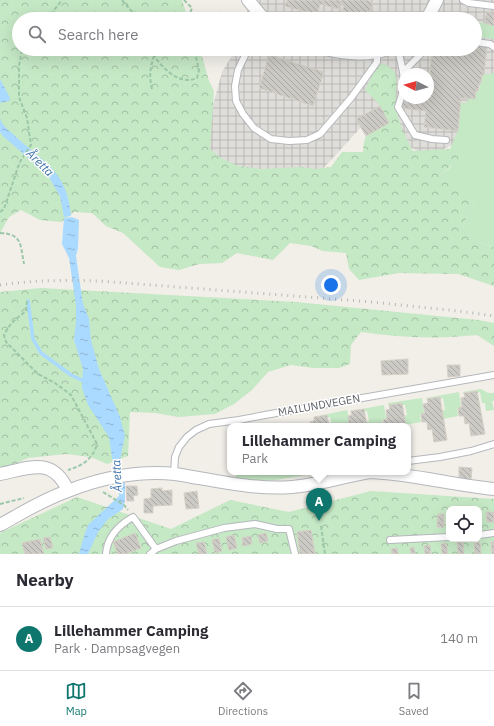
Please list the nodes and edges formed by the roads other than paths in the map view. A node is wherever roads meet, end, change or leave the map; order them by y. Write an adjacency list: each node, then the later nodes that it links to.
1 (248, 0): 5 (street)
2 (438, 0): 6 (street)
3 (463, 0): 4 (lane)
4 (494, 6)
5 (258, 12)
6 (431, 12)
7 (482, 43): 8 (lane)
8 (494, 47)
9 (245, 56): 10 (lane)
10 (380, 56)
11 (400, 56): 13 (lane)
12 (419, 56): 14 (lane)
13 (402, 68)
14 (407, 68)
15 (399, 104): 16 (lane)
16 (446, 140)
17 (494, 375): 21 (lane, MAILUNDVEGEN)
18 (494, 444): 19 (lane)
19 (411, 461)
20 (0, 474): 24 (street)
21 (174, 474): 22 (street); 24 (street)
22 (355, 475)
23 (408, 475): 25 (street)
24 (66, 486): 26 (street)
25 (494, 490)
26 (0, 525)
27 (494, 534): 28 (lane)
28 (482, 535)
29 (446, 537): 30 (lane)
30 (390, 540)
31 (156, 548): 32 (lane); 33 (lane); 34 (lane)
32 (106, 554)
33 (150, 554)
34 (295, 554)

